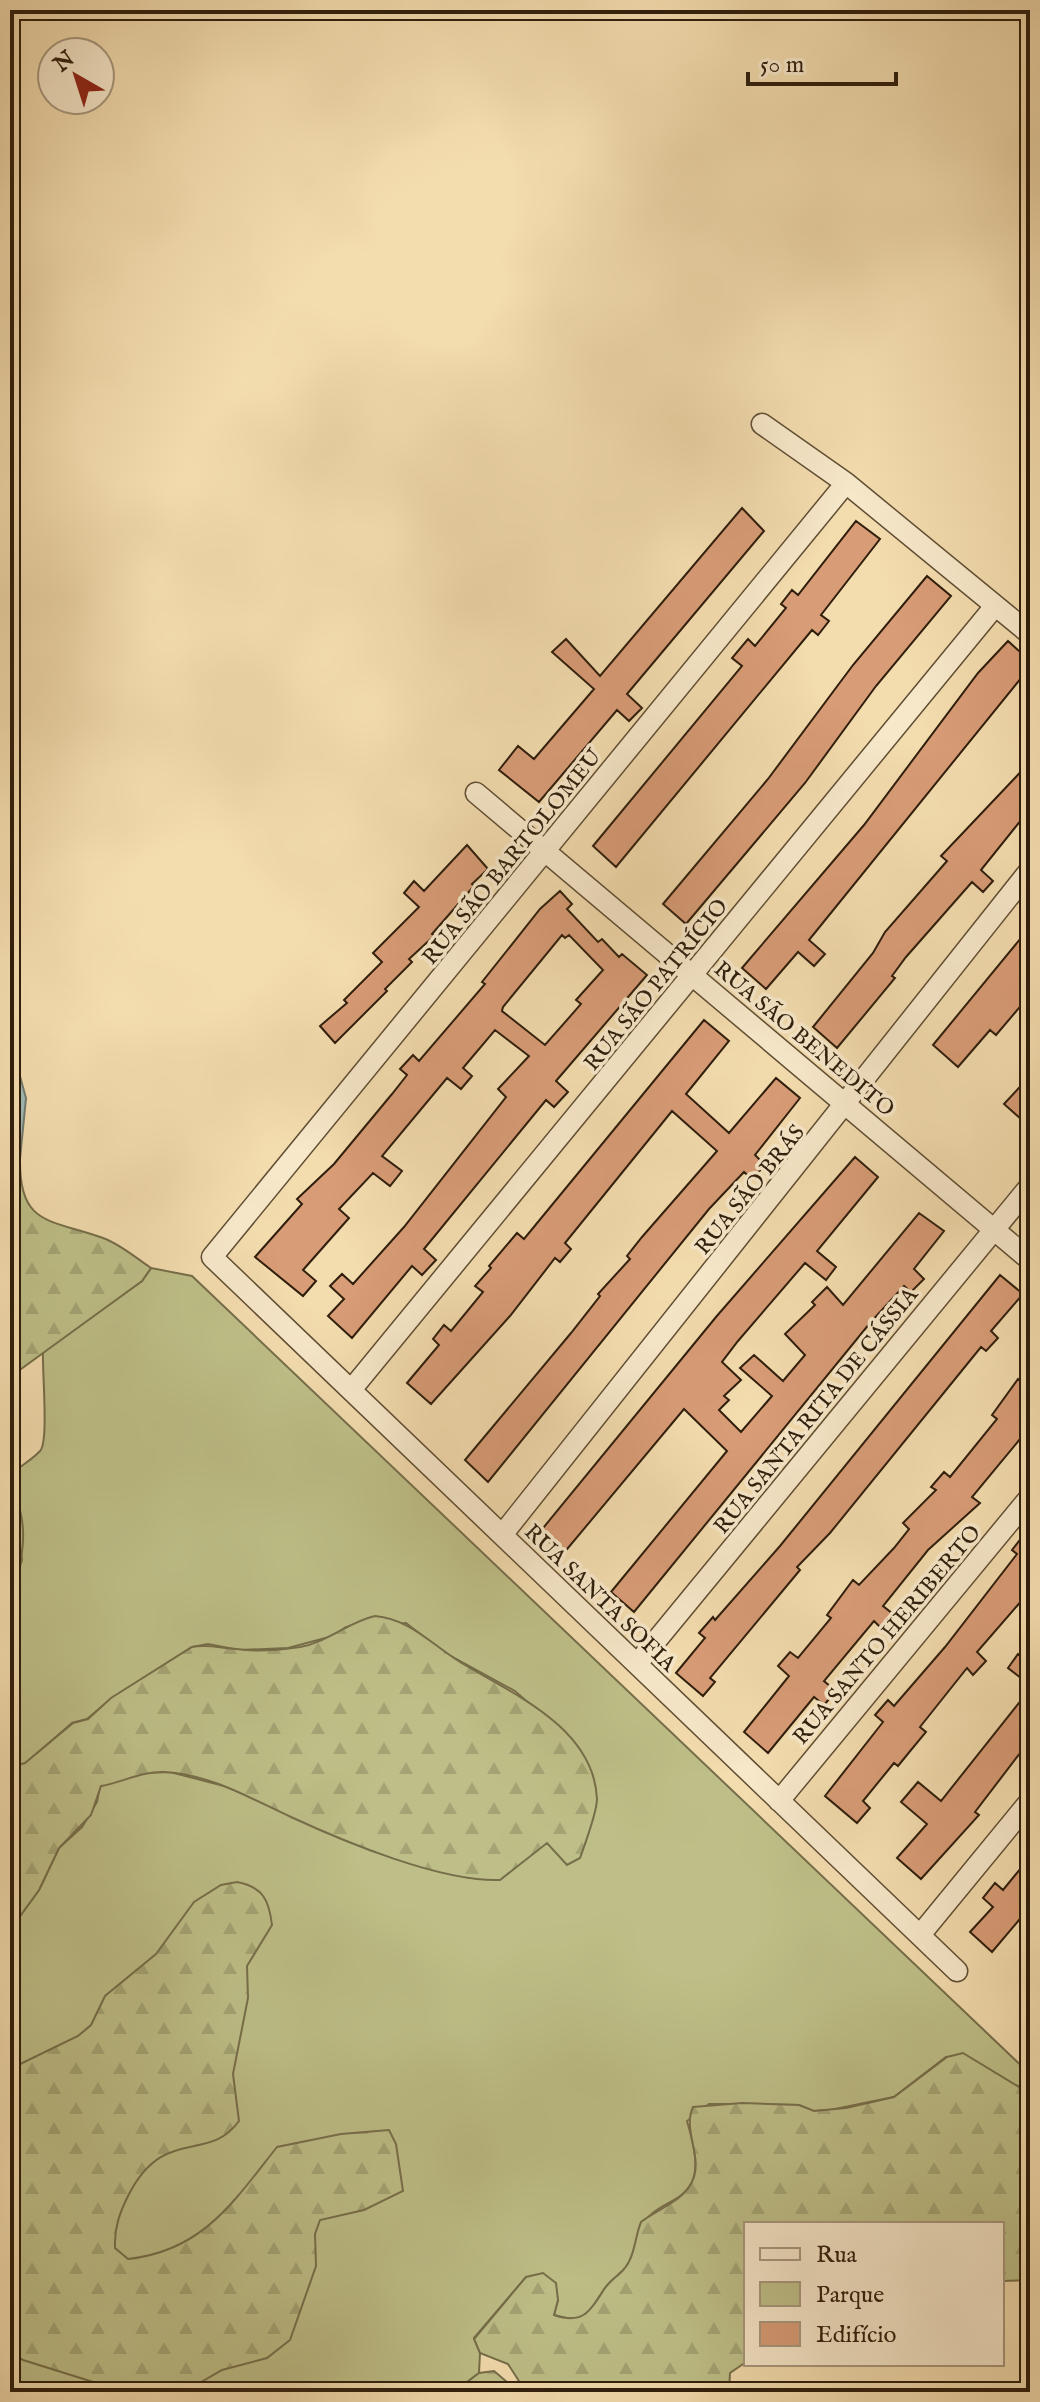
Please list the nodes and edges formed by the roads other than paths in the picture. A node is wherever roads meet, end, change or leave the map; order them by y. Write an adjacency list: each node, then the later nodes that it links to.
1 (762, 424): 2 (street)
2 (846, 483): 3 (street); 6 (street, RUA SÃO BARTOLOMEU)
3 (995, 606): 4 (street); 8 (street, RUA SÃO PATRÍCIO)
4 (1030, 634)
5 (476, 793): 6 (street, RUA SÃO BENEDITO)
6 (545, 852): 8 (street, RUA SÃO BENEDITO); 12 (street, RUA SÃO BARTOLOMEU)
7 (1030, 870): 9 (street, RUA SÃO BRÁS)
8 (693, 976): 9 (street, RUA SÃO BENEDITO); 14 (street, RUA SÃO PATRÍCIO)
9 (848, 1104): 11 (street, RUA SÃO BENEDITO); 16 (street, RUA SÃO BRÁS)
10 (1030, 1186): 11 (street, RUA SANTA RITA DE CÁSSIA)
11 (994, 1230): 13 (street, RUA SÃO BENEDITO); 17 (street, RUA SANTA RITA DE CÁSSIA)
12 (212, 1257): 14 (street, RUA SANTA SOFIA)
13 (1030, 1260)
14 (351, 1390): 16 (street, RUA SANTA SOFIA)
15 (1030, 1497): 18 (street, RUA SANTO HERIBERTO)
16 (502, 1535): 17 (street, RUA SANTA SOFIA)
17 (637, 1664): 18 (street, RUA SANTA SOFIA)
18 (779, 1801): 20 (street, RUA SANTA SOFIA)
19 (1030, 1801): 20 (street)
20 (920, 1935): 21 (street, RUA SANTA SOFIA)
21 (957, 1971)

